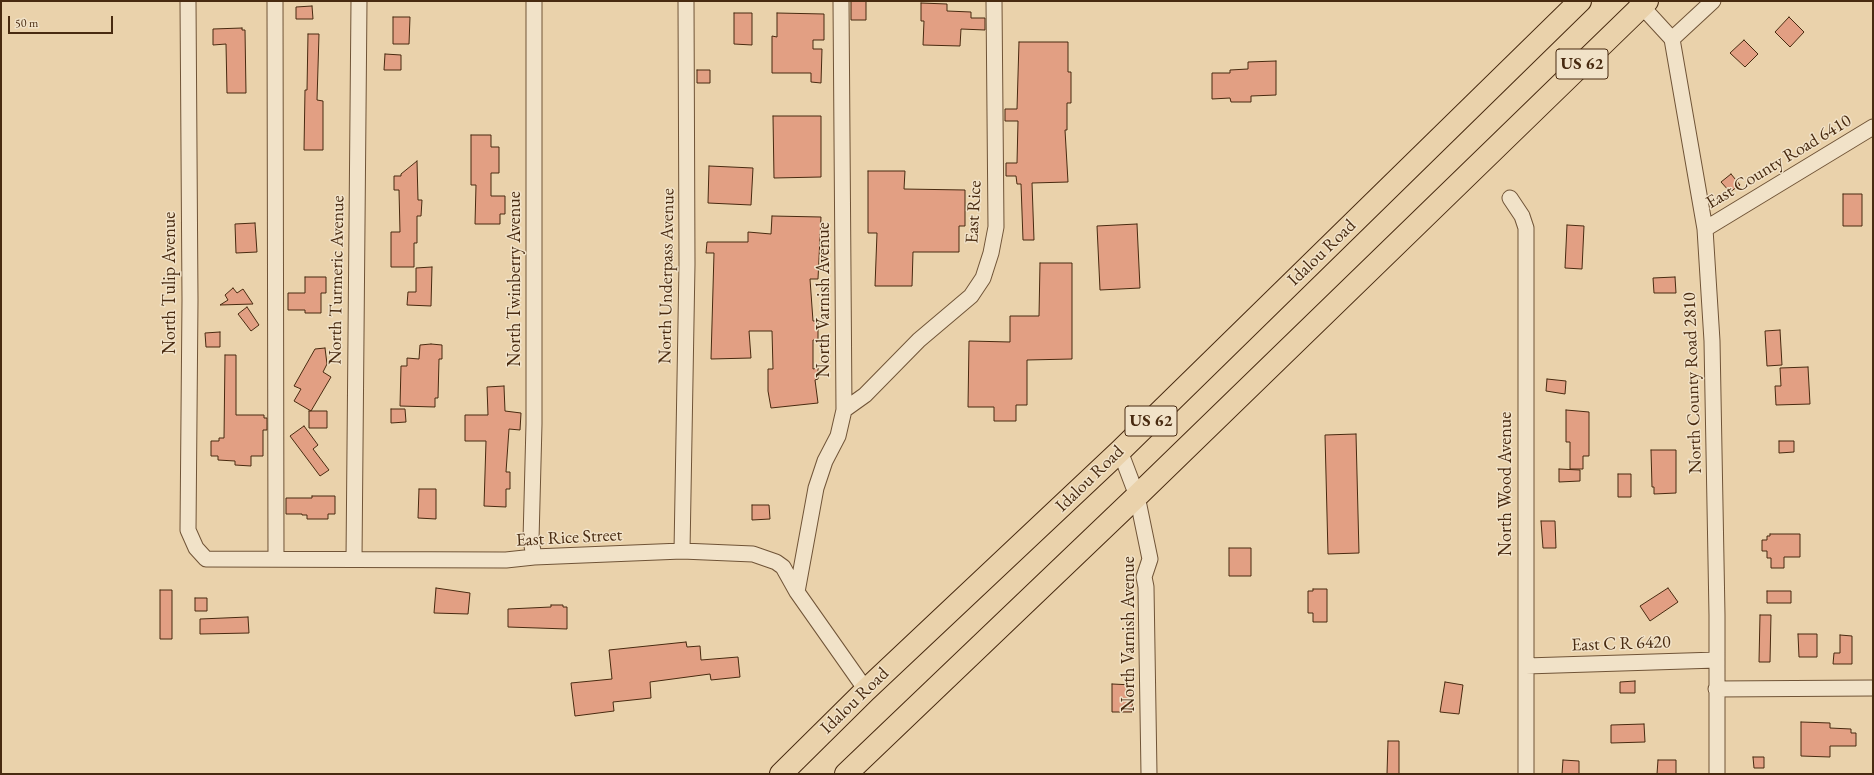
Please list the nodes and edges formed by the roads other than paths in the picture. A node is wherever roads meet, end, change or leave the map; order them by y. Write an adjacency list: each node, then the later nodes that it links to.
1 (188, 1): 20 (street, North Tulip Avenue)
2 (274, 1): 21 (street)
3 (359, 1): 22 (street, North Turmeric Avenue)
4 (534, 1): 19 (street, North Twinberry Avenue)
5 (686, 1): 18 (street, North Underpass Avenue)
6 (841, 1): 15 (street, North Varnish Avenue)
7 (994, 1): 15 (street, East Rice)
8 (1580, 1): 16 (highway, Idalou Road / US 62)
9 (1713, 1): 11 (street)
10 (1642, 3): 11 (street); 17 (highway, US 62)
11 (1672, 39): 14 (street, North County Road 2810)
12 (1873, 127): 14 (street, East County Road 6410)
13 (1510, 198): 25 (street, North Wood Avenue)
14 (1705, 229): 24 (street, North County Road 2810)
15 (844, 410): 23 (street, North Varnish Avenue)
16 (1120, 450): 17 (street, North Varnish Avenue); 28 (highway, Idalou Road / US 62)
17 (1137, 496): 30 (highway, US 62); 31 (street, North Varnish Avenue)
18 (682, 551): 19 (street, East Rice Street); 23 (street, East Rice Street)
19 (534, 557): 22 (street, East Rice Street)
20 (206, 559): 21 (street, East Rice Street)
21 (276, 559): 22 (street, East Rice Street)
22 (354, 559)
23 (797, 592): 28 (street, East Rice Street)
24 (1717, 660): 25 (street, East C R 6420); 27 (street, North County Road 2810)
25 (1526, 666): 32 (street, North Wood Avenue)
26 (1873, 688): 27 (street)
27 (1716, 689): 33 (street, North County Road 2810)
28 (866, 690): 29 (highway, Idalou Road / US 62)
29 (780, 774)
30 (846, 774)
31 (1149, 774)
32 (1526, 774)
33 (1717, 774)

